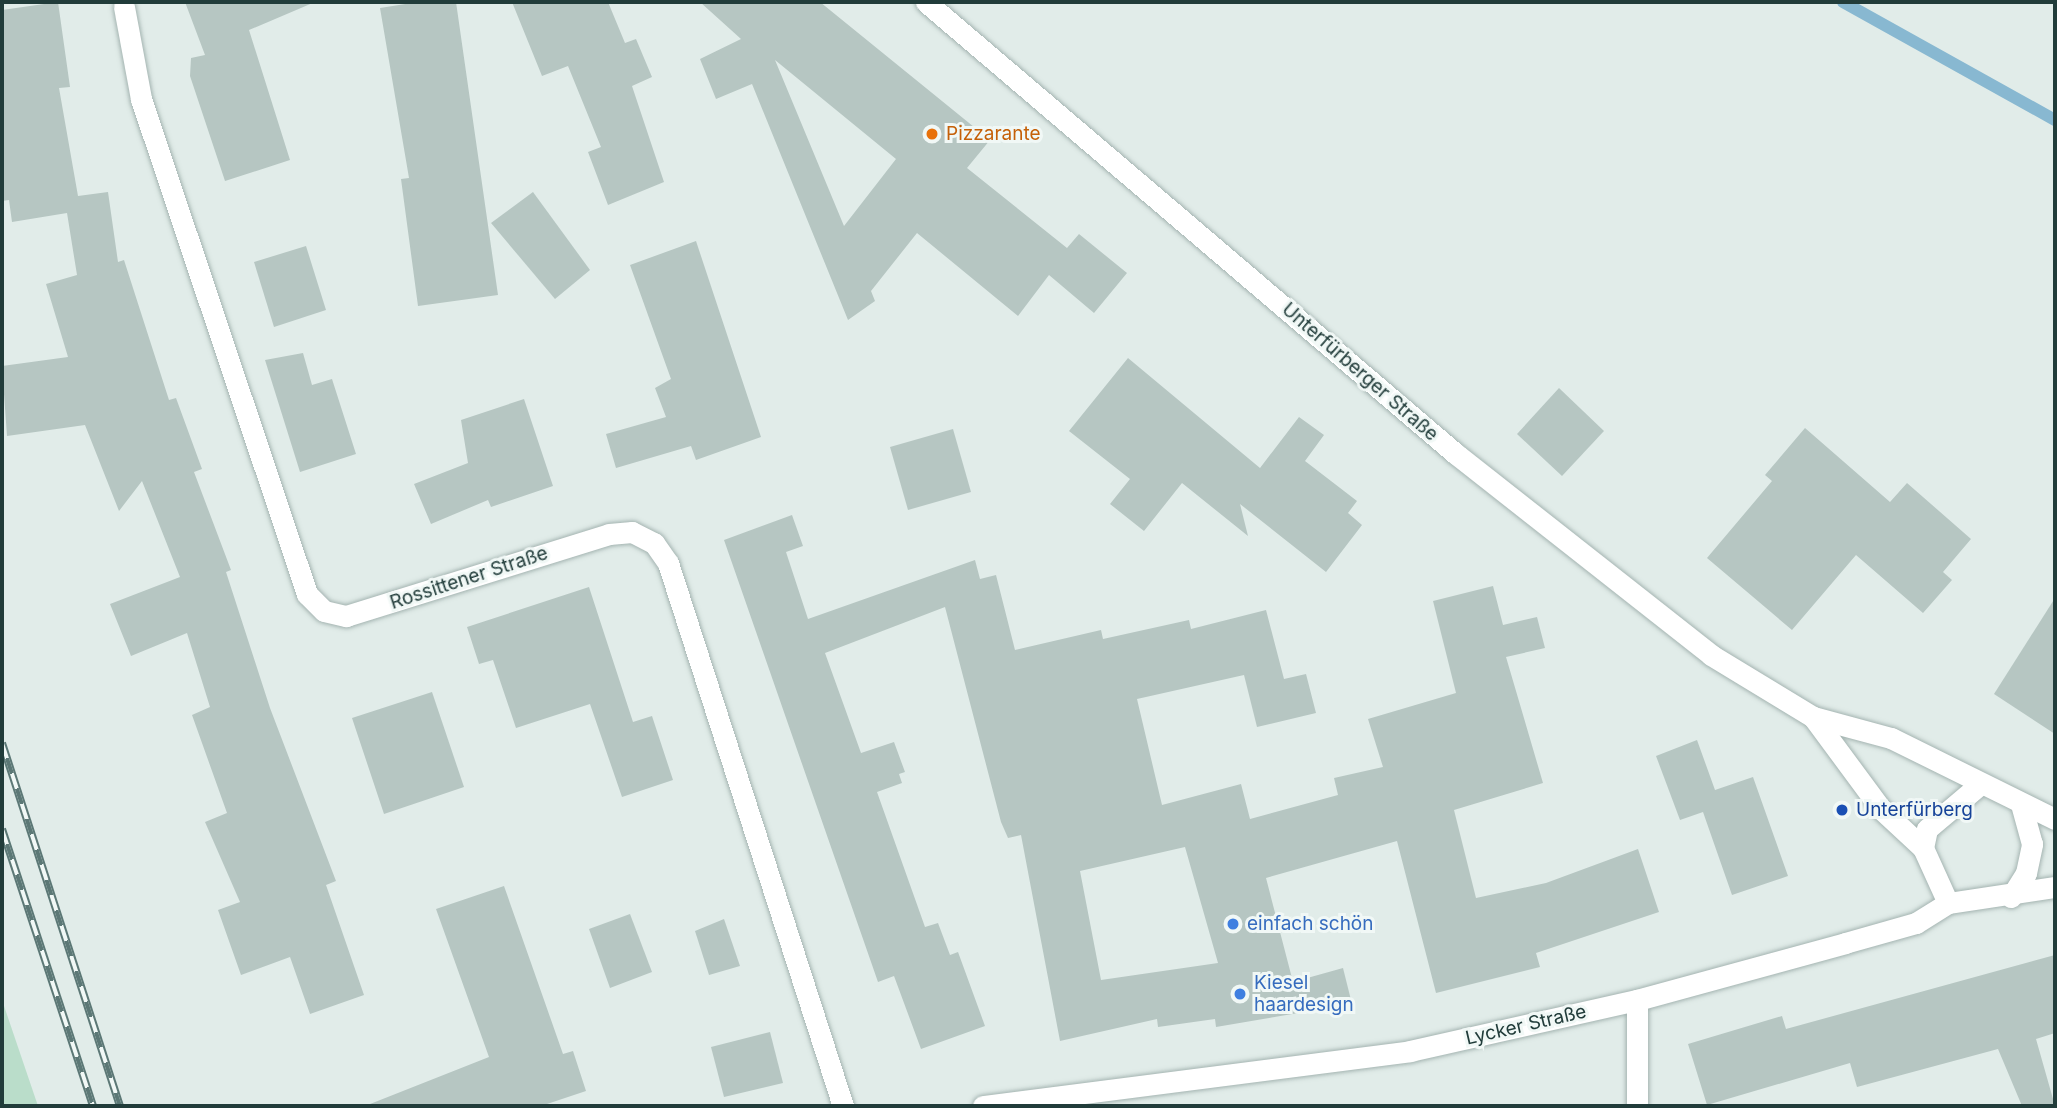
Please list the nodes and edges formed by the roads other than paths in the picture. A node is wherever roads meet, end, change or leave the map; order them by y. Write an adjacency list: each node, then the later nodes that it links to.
1 (926, 2): 3 (street, Unterfürberger Straße)
2 (124, 7): 12 (street, Rossittener Straße)
3 (1813, 717): 4 (street, Unterfürberger Straße); 7 (street, Unterfürberger Straße)
4 (1979, 785): 5 (street, Unterfürberger Straße); 7 (street)
5 (2021, 804): 6 (street, Unterfürberger Straße); 9 (street)
6 (2055, 819)
7 (1923, 848): 10 (street, Unterfürberger Straße)
8 (2055, 887): 9 (street, Lycker Straße)
9 (2011, 897): 10 (street, Lycker Straße)
10 (1948, 903): 11 (street, Lycker Straße)
11 (1637, 1000): 13 (street, Lycker Straße); 14 (street)
12 (843, 1106)
13 (983, 1106)
14 (1637, 1106)

